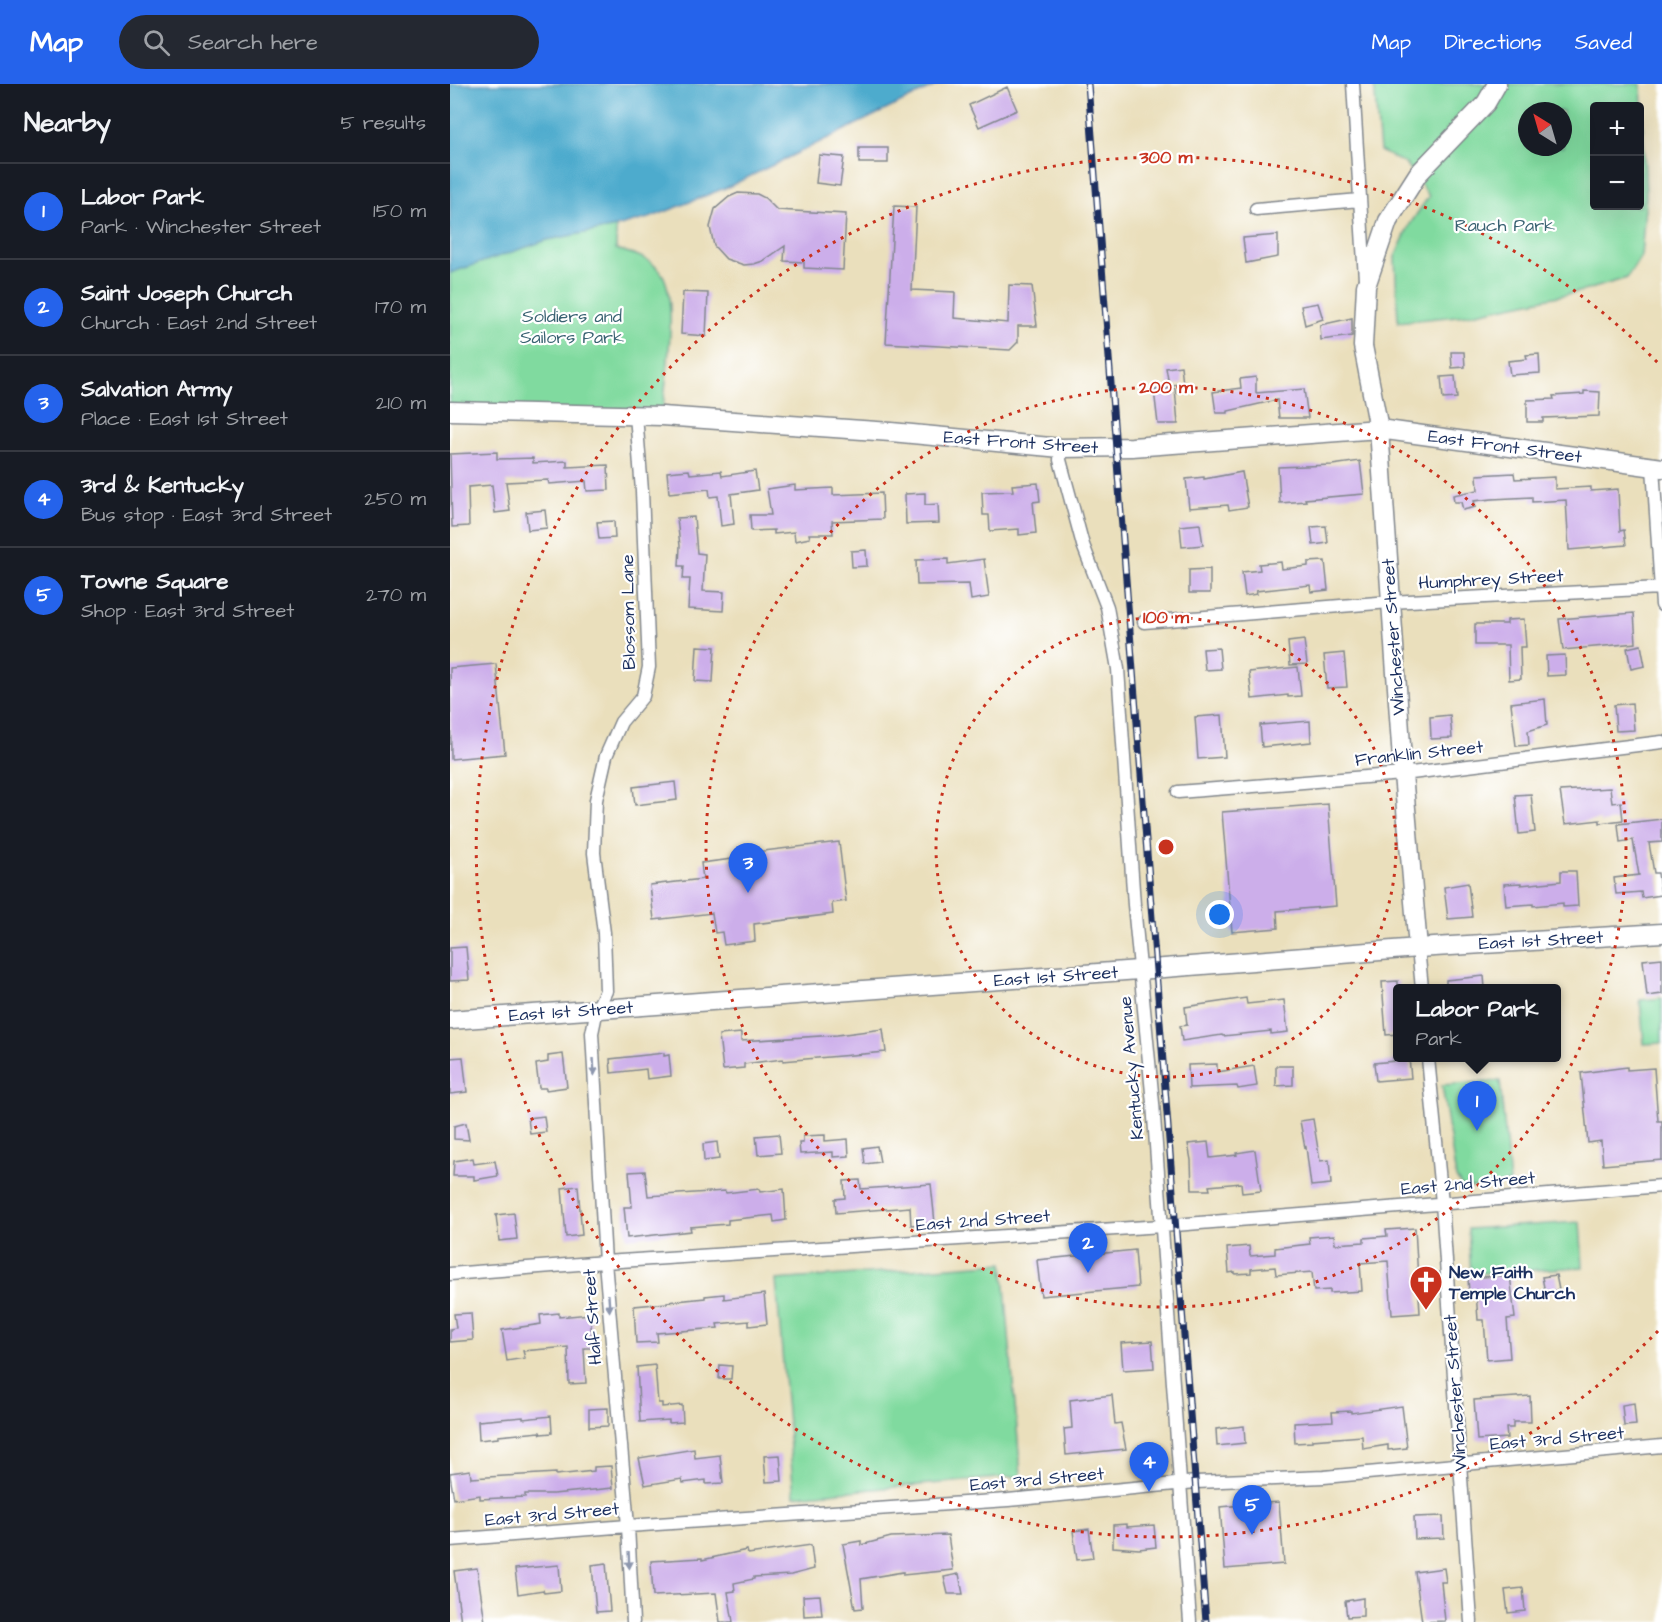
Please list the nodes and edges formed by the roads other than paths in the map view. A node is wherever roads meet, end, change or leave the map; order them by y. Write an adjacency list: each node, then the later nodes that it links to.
1 (1353, 84): 3 (street, Winchester Street)
2 (1497, 84): 5 (street, Winchester Street)
3 (1360, 200): 4 (street); 5 (street, Winchester Street)
4 (1256, 209)
5 (1366, 286): 8 (street, Winchester Street)
6 (450, 411): 7 (street, East Front Street)
7 (636, 415): 9 (street, East Front Street); 22 (street, Blossom Lane)
8 (1378, 429): 9 (street, East Front Street); 10 (street, East Front Street); 12 (street, Winchester Street)
9 (1061, 448): 20 (street, Kentucky Avenue)
10 (1658, 467): 11 (street)
11 (1660, 588): 12 (street, Humphrey Street); 13 (street)
12 (1390, 602): 14 (street, Humphrey Street); 16 (street, Winchester Street)
13 (1662, 605)
14 (1144, 622)
15 (1662, 742): 16 (street, Franklin Street)
16 (1403, 774): 17 (street, Franklin Street); 19 (street, Winchester Street)
17 (1178, 792)
18 (1662, 933): 19 (street, East 1st Street)
19 (1418, 948): 20 (street, East 1st Street); 21 (street, Winchester Street)
20 (1139, 970): 22 (street, East 1st Street); 27 (street, Kentucky Avenue)
21 (1422, 984)
22 (597, 1009): 23 (street, East 1st Street); 28 (street, Half Street, one-way to 28)
23 (450, 1020)
24 (1428, 1062): 26 (street, Winchester Street)
25 (1662, 1186): 26 (street, East 2nd Street)
26 (1442, 1203): 27 (street, East 2nd Street); 31 (street, Winchester Street)
27 (1162, 1226): 28 (street, East 2nd Street); 32 (street, Kentucky Avenue)
28 (605, 1262): 29 (street, East 2nd Street); 33 (street, Half Street, one-way to 33)
29 (450, 1274)
30 (1662, 1446): 31 (street, East 3rd Street)
31 (1461, 1464): 32 (street, East 3rd Street); 37 (street, Winchester Street)
32 (1181, 1484): 33 (street, East 3rd Street); 36 (street, Kentucky Avenue)
33 (628, 1526): 34 (street, East 3rd Street); 35 (street, Half Street, one-way to 35)
34 (450, 1540)
35 (633, 1622)
36 (1190, 1622)
37 (1471, 1622)

